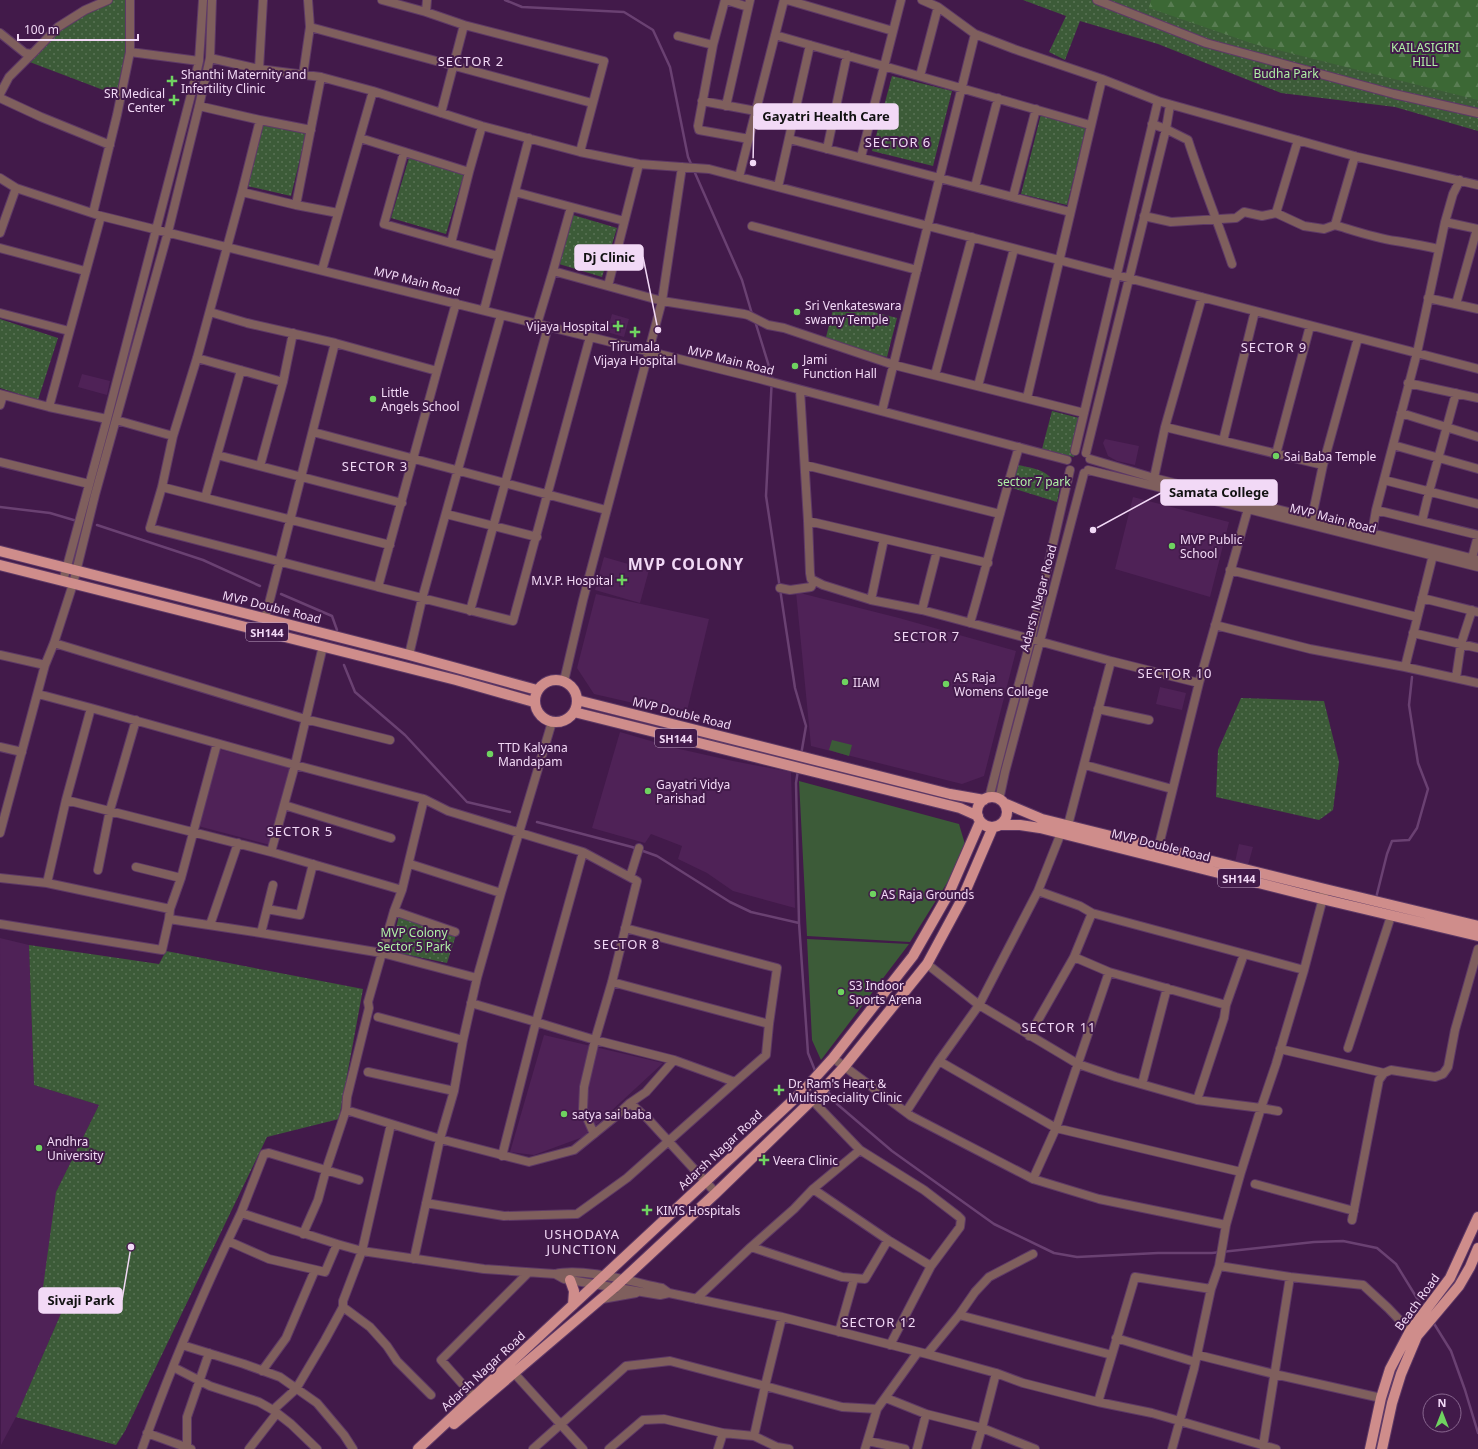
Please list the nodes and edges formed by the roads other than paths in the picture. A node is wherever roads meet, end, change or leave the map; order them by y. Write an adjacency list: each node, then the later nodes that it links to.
1 (108, 0): 27 (street)
2 (130, 0): 26 (street)
3 (203, 0): 30 (street)
4 (212, 0): 29 (street)
5 (263, 0): 33 (street)
6 (308, 0): 18 (street)
7 (382, 0): 16 (street)
8 (428, 0): 16 (street)
9 (726, 0): 14 (street); 24 (street)
10 (785, 0): 19 (street); 22 (street)
11 (901, 0): 19 (street)
12 (922, 0): 15 (street)
13 (1097, 0): 52 (street)
14 (749, 4): 48 (street)
15 (938, 6): 21 (street); 35 (street)
16 (426, 12): 17 (street)
17 (464, 25): 31 (street); 45 (street)
18 (310, 27): 31 (street); 34 (street)
19 (893, 31): 32 (street)
20 (0, 33): 27 (street)
21 (975, 34): 37 (street); 38 (street)
22 (775, 35): 25 (street); 50 (street)
23 (678, 36): 24 (street)
24 (713, 45): 44 (street)
25 (810, 45): 28 (street); 62 (street)
26 (130, 52): 30 (street); 64 (street)
27 (32, 54): 40 (street)
28 (847, 55): 32 (street); 65 (street)
29 (210, 58): 33 (street); 47 (street)
30 (199, 61): 97 (street)
31 (453, 66): 45 (street); 51 (street)
32 (884, 66): 35 (street); 69 (street)
33 (259, 69): 34 (street)
34 (303, 74): 36 (street)
35 (920, 76): 38 (street)
36 (321, 77): 39 (street); 58 (street)
37 (1102, 79): 43 (street); 54 (street)
38 (962, 88): 42 (street); 75 (street)
39 (373, 91): 51 (street); 59 (street)
40 (0, 94)
41 (0, 98): 64 (street)
42 (998, 98): 49 (street); 79 (street)
43 (1158, 101): 46 (street); 55 (street)
44 (702, 102): 48 (street); 61 (street)
45 (592, 103): 67 (street)
46 (1170, 105): 57 (street); 63 (street)
47 (199, 106): 53 (street); 99 (street)
48 (726, 106): 50 (street)
49 (1036, 109): 54 (street); 83 (street)
50 (756, 111): 61 (street)
51 (441, 113): 56 (street)
52 (1478, 113)
53 (260, 120): 58 (street); 81 (street)
54 (1090, 124): 86 (street)
55 (1152, 124): 57 (street); 114 (street)
56 (482, 126): 60 (street); 72 (street)
57 (1166, 129): 90 (street); 91 (street)
58 (311, 130): 84 (street)
59 (360, 138): 66 (street); 87 (street)
60 (529, 138): 67 (street); 82 (street)
61 (749, 139): 73 (street)
62 (789, 139): 65 (street); 78 (street)
63 (1298, 140): 68 (street); 88 (street)
64 (110, 145): 89 (street)
65 (827, 148): 69 (street)
66 (404, 152): 72 (street); 102 (street)
67 (580, 152): 70 (street)
68 (1355, 156): 76 (street); 94 (street)
69 (861, 157): 75 (street)
70 (639, 164): 71 (street); 92 (street)
71 (685, 167): 73 (street); 119 (street)
72 (469, 172): 102 (street)
73 (740, 177): 78 (street)
74 (0, 178): 80 (street, MVP Main Road)
75 (940, 178): 79 (street); 96 (street)
76 (1460, 180): 77 (street); 93 (street)
77 (1478, 185)
78 (778, 187): 96 (street)
79 (976, 187): 83 (street)
80 (16, 188): 89 (street, MVP Main Road); 100 (street)
81 (242, 192): 84 (street); 103 (street)
82 (515, 192): 85 (street); 107 (street)
83 (1013, 197): 86 (street)
84 (296, 205): 87 (street)
85 (572, 207): 92 (street); 113 (street)
86 (1070, 212): 108 (street)
87 (338, 213): 110 (street)
88 (1276, 213): 91 (street); 94 (street)
89 (97, 215): 97 (street, MVP Main Road); 112 (street)
90 (1144, 216): 91 (street); 115 (street)
91 (1217, 218): 109 (street)
92 (624, 221): 116 (street)
93 (1445, 222): 98 (street); 106 (street)
94 (1336, 225): 106 (street)
95 (752, 226): 111 (street)
96 (928, 226): 101 (street); 111 (street)
97 (155, 229): 99 (street, MVP Main Road); 157 (street)
98 (1477, 229): 121 (street)
99 (168, 232): 103 (street, MVP Main Road); 157 (street)
100 (0, 233)
101 (972, 237): 105 (street); 143 (street)
102 (451, 243): 107 (street)
103 (226, 246): 110 (street, MVP Main Road); 125 (street)
104 (0, 248): 112 (street)
105 (1014, 248): 108 (street); 146 (street)
106 (1439, 249): 118 (street)
107 (498, 256): 123 (street)
108 (1059, 260): 114 (street); 151 (street)
109 (1232, 264)
110 (322, 270): 120 (street, MVP Main Road)
111 (917, 270): 139 (street)
112 (85, 271): 131 (street)
113 (552, 271): 116 (street); 128 (street)
114 (1117, 275): 115 (street); 155 (street)
115 (1128, 278): 117 (street); 169 (street)
116 (608, 286): 119 (street)
117 (1202, 298): 124 (street); 158 (street)
118 (1428, 298): 121 (street); 137 (street)
119 (662, 301): 136 (street); 139 (street)
120 (456, 303): 123 (street, MVP Main Road); 142 (street)
121 (1456, 304): 122 (street)
122 (1478, 309)
123 (484, 310): 127 (street, MVP Main Road)
124 (1255, 311): 130 (street); 163 (street)
125 (210, 312): 132 (street); 138 (street)
126 (0, 313): 131 (street)
127 (501, 315): 128 (street, MVP Main Road); 178 (street)
128 (537, 324): 129 (street, MVP Main Road)
129 (548, 326): 133 (street, MVP Main Road); 184 (street)
130 (1310, 326): 134 (street); 167 (street)
131 (69, 331): 153 (street)
132 (293, 333): 135 (street); 144 (street)
133 (590, 337): 136 (street, MVP Main Road); 188 (street)
134 (1358, 338): 137 (street); 176 (street)
135 (336, 343): 142 (street); 160 (street)
136 (649, 352): 147 (street, MVP Main Road); 193 (street)
137 (1417, 353): 140 (street); 145 (street)
138 (197, 358): 141 (street); 161 (street)
139 (894, 365): 143 (street); 154 (street)
140 (1478, 369)
141 (241, 370): 144 (street); 168 (street)
142 (437, 371): 171 (street)
143 (935, 375): 146 (street)
144 (283, 382): 175 (street)
145 (1408, 383): 149 (street); 156 (street)
146 (978, 386): 151 (street)
147 (800, 390): 154 (street, MVP Main Road); 174 (street)
148 (1, 394): 152 (street); 153 (street)
149 (1456, 394): 150 (street); 159 (street)
150 (1478, 396)
151 (1027, 398): 155 (street)
152 (0, 406)
153 (49, 407): 157 (street)
154 (882, 411): 165 (street, MVP Main Road)
155 (1084, 413): 166 (street)
156 (1401, 413): 159 (street); 164 (street)
157 (111, 419): 161 (street); 185 (street); 215 (street)
158 (1165, 427): 163 (street); 182 (street)
159 (1447, 427): 162 (street); 170 (street)
160 (313, 432): 171 (street); 181 (street)
161 (173, 436): 186 (street)
162 (1478, 437)
163 (1223, 441): 167 (street)
164 (1393, 445): 170 (street); 183 (street)
165 (1019, 448): 172 (street, MVP Main Road); 196 (street)
166 (1075, 451): 169 (street); 172 (street)
167 (1276, 454): 176 (street)
168 (217, 455): 175 (street); 189 (street)
169 (1088, 456): 180 (street); 182 (street)
170 (1439, 458): 177 (street); 187 (street)
171 (414, 459): 178 (street); 190 (street)
172 (1067, 460): 179 (street)
173 (0, 462): 185 (street)
174 (805, 465): 196 (street); 198 (street)
175 (260, 466): 181 (street)
176 (1323, 466): 199 (street)
177 (1478, 469)
178 (458, 470): 184 (street); 195 (street)
179 (1070, 470): 180 (street); 234 (street)
180 (1086, 472): 192 (street, MVP Main Road); 235 (street, Adarsh Nagar Road)
181 (302, 477): 190 (street); 197 (street)
182 (1154, 478): 199 (street)
183 (1384, 480): 187 (street); 194 (street)
184 (506, 483): 188 (street); 201 (street)
185 (89, 484): 215 (street)
186 (162, 487): 189 (street); 211 (street)
187 (1429, 492): 191 (street); 200 (street)
188 (548, 494): 193 (street); 204 (street)
189 (205, 498): 197 (street)
190 (402, 503): 206 (street)
191 (1478, 504)
192 (1248, 509): 199 (street, MVP Main Road); 216 (street)
193 (606, 510): 247 (street)
194 (1376, 510): 200 (street); 202 (street)
195 (446, 514): 201 (street); 223 (street)
196 (1000, 514): 212 (street)
197 (290, 520): 206 (street); 211 (street)
198 (808, 521): 205 (street); 218 (street)
199 (1311, 521): 202 (street); 209 (street, MVP Main Road)
200 (1422, 521): 203 (street)
201 (494, 526): 204 (street); 226 (street)
202 (1372, 533): 209 (street)
203 (1478, 535): 210 (street)
204 (537, 537): 226 (street)
205 (884, 539): 208 (street); 224 (street)
206 (390, 545): 220 (street)
207 (0, 551): 215 (main road, MVP Double Road / SH144)
208 (937, 551): 212 (street); 225 (street)
209 (1434, 552): 210 (street); 214 (street, MVP Main Road); 222 (street)
210 (1475, 559)
211 (280, 562): 220 (street); 229 (street)
212 (988, 563): 230 (street)
213 (0, 565): 217 (main road, SH144)
214 (1478, 567)
215 (71, 569): 217 (street); 219 (street); 229 (main road, MVP Double Road / SH144)
216 (1230, 570): 228 (street); 231 (street)
217 (62, 581): 219 (main road, SH144)
218 (814, 581): 221 (street); 224 (street)
219 (73, 584): 236 (street); 238 (main road, SH144)
220 (378, 587): 223 (street)
221 (780, 588)
222 (1422, 598): 227 (street); 228 (street)
223 (422, 599): 226 (street); 241 (street)
224 (871, 600): 225 (street)
225 (922, 610): 230 (street)
226 (470, 611)
227 (1475, 611): 237 (street)
228 (1417, 616): 232 (street)
229 (265, 619): 233 (main road, MVP Double Road / SH144)
230 (970, 623): 234 (street)
231 (1215, 625): 244 (street); 248 (street)
232 (1413, 633): 237 (street); 244 (street)
233 (326, 634): 238 (main road); 241 (main road, MVP Double Road / SH144)
234 (1031, 639): 235 (street); 276 (street)
235 (1040, 642): 242 (street); 276 (street, Adarsh Nagar Road)
236 (54, 643): 243 (street); 258 (street)
237 (1461, 644): 239 (street); 246 (street)
238 (323, 646): 245 (main road, SH144); 258 (street)
239 (1478, 648)
240 (0, 655): 243 (street)
241 (409, 655): 245 (main road); 250 (main road, MVP Double Road / SH144)
242 (1111, 661): 248 (street); 255 (street)
243 (45, 665): 251 (street)
244 (1405, 666): 246 (street)
245 (405, 667): 253 (main road, SH144)
246 (1456, 678): 249 (street)
247 (564, 681): 250 (main road); 252 (main road)
248 (1199, 683): 273 (street)
249 (1478, 683)
250 (537, 690): 253 (main road)
251 (38, 694): 254 (street); 267 (street)
252 (578, 700): 256 (main road); 257 (main road, MVP Double Road / SH144)
253 (534, 702): 261 (main road)
254 (91, 708): 259 (street); 275 (street)
255 (1098, 709): 260 (street); 269 (street)
256 (574, 712): 261 (main road); 262 (main road, MVP Double Road / SH144)
257 (622, 712): 262 (main road); 266 (main road, MVP Double Road / SH144)
258 (305, 719): 263 (street); 270 (street)
259 (136, 720): 264 (street); 278 (street)
260 (1149, 720)
261 (552, 722): 285 (street)
262 (619, 724): 268 (main road, MVP Double Road / SH144)
263 (390, 740)
264 (217, 744): 270 (street); 283 (street)
265 (0, 747): 267 (street)
266 (766, 747): 268 (main road); 271 (main road, MVP Double Road / SH144)
267 (22, 752): 279 (street)
268 (764, 759): 272 (main road, MVP Double Road / SH144)
269 (1085, 765): 273 (street); 281 (street)
270 (295, 766): 274 (street); 277 (street)
271 (860, 771): 272 (main road); 276 (main road, MVP Double Road / SH144)
272 (858, 782): 280 (main road, SH144)
273 (1172, 789): 292 (street)
274 (424, 799): 285 (street); 294 (street)
275 (66, 800): 278 (street); 300 (street)
276 (997, 802): 280 (main road); 281 (main road, MVP Double Road / SH144); 282 (main road)
277 (284, 805): 287 (street); 290 (street)
278 (110, 810): 283 (street); 296 (street)
279 (3, 811): 284 (street)
280 (979, 819): 282 (main road, SH144); 340 (main road, Adarsh Nagar Road)
281 (1068, 825): 292 (main road, MVP Double Road / SH144)
282 (997, 826): 286 (main road, MVP Double Road / SH144); 323 (main road, Adarsh Nagar Road)
283 (194, 832): 288 (street); 299 (street)
284 (0, 833)
285 (519, 833): 291 (street); 304 (street)
286 (1061, 834): 292 (main road, MVP Double Road / SH144); 303 (street)
287 (391, 838)
288 (238, 843): 290 (street); 313 (street)
289 (639, 848): 297 (street)
290 (271, 852): 293 (street)
291 (583, 852): 297 (street); 333 (street)
292 (1157, 853): 305 (main road, MVP Double Road / SH144)
293 (313, 864): 302 (street); 307 (street)
294 (410, 864): 302 (street); 304 (street)
295 (136, 867): 299 (street)
296 (98, 870)
297 (630, 877): 315 (street)
298 (0, 878): 300 (street)
299 (182, 878): 306 (street)
300 (47, 883): 306 (street)
301 (273, 885): 307 (street)
302 (402, 890): 308 (street)
303 (1038, 891): 309 (street); 330 (street)
304 (501, 893): 326 (street)
305 (1324, 894): 310 (main road, MVP Double Road / SH144); 314 (main road, MVP Double Road / SH144); 324 (street)
306 (170, 909): 311 (street)
307 (267, 909): 317 (street)
308 (394, 911): 316 (street); 320 (street)
309 (1092, 912): 321 (street); 322 (street)
310 (1391, 916): 318 (main road, MVP Double Road / SH144); 338 (street)
311 (169, 919): 312 (street); 313 (street)
312 (0, 924)
313 (210, 925): 317 (street)
314 (1478, 926)
315 (625, 928): 327 (street); 334 (street)
316 (456, 932)
317 (261, 933): 320 (street)
318 (1478, 936)
319 (1478, 949): 346 (street)
320 (382, 953): 326 (street); 355 (street)
321 (1244, 954): 324 (street); 331 (street)
322 (1074, 957): 325 (street); 335 (street)
323 (927, 964): 330 (street); 344 (main road, Adarsh Nagar Road)
324 (1304, 970): 339 (street)
325 (1109, 972): 328 (street); 343 (street)
326 (477, 978): 329 (street)
327 (612, 982): 334 (street); 337 (street)
328 (1167, 988): 331 (street); 348 (street)
329 (471, 1003): 333 (street); 336 (street)
330 (978, 1005): 335 (street); 342 (street)
331 (1226, 1005): 352 (street)
332 (378, 1017): 336 (street)
333 (536, 1022): 337 (street); 364 (street)
334 (769, 1024): 347 (street)
335 (1029, 1036): 343 (street)
336 (463, 1040): 349 (street)
337 (595, 1040): 341 (street); 360 (street)
338 (1348, 1048)
339 (1280, 1049): 346 (street); 354 (street)
340 (833, 1058): 344 (street); 350 (main road, Adarsh Nagar Road)
341 (674, 1060): 347 (street); 353 (street)
342 (939, 1061): 357 (street); 359 (street)
343 (1078, 1064): 348 (street); 359 (street)
344 (844, 1067): 351 (main road, Adarsh Nagar Road); 357 (street)
345 (368, 1072): 349 (street)
346 (1384, 1073): 374 (street)
347 (735, 1082): 362 (street)
348 (1142, 1084): 352 (street)
349 (454, 1091): 361 (street)
350 (803, 1091): 351 (street); 369 (main road, Adarsh Nagar Road)
351 (815, 1098): 363 (street); 372 (main road, Adarsh Nagar Road)
352 (1197, 1100): 354 (street)
353 (630, 1103): 360 (street); 362 (street)
354 (1260, 1108): 356 (street); 366 (street)
355 (346, 1110): 358 (street); 365 (street)
356 (1278, 1111)
357 (906, 1112): 367 (street)
358 (391, 1124): 361 (street); 385 (street)
359 (1056, 1128): 366 (street); 367 (street)
360 (594, 1134): 364 (street)
361 (440, 1139): 364 (street); 373 (street)
362 (668, 1142): 369 (street); 373 (street)
363 (860, 1150): 371 (street); 389 (street)
364 (502, 1156)
365 (326, 1170): 368 (street); 375 (street); 379 (street)
366 (1241, 1172): 378 (street)
367 (1033, 1179): 378 (street)
368 (359, 1180)
369 (706, 1181): 372 (street); 395 (main road, Adarsh Nagar Road)
370 (1255, 1184): 374 (street)
371 (813, 1189): 380 (street); 383 (street)
372 (716, 1193): 399 (main road, Adarsh Nagar Road)
373 (426, 1203): 387 (street)
374 (1354, 1210): 377 (street)
375 (241, 1213): 379 (street); 381 (street)
376 (1478, 1217): 388 (main road, Beach Road)
377 (1352, 1220)
378 (1226, 1229): 390 (street)
379 (303, 1234): 382 (street)
380 (888, 1240): 389 (street); 397 (street)
381 (228, 1241): 392 (street); 413 (street)
382 (336, 1244): 385 (street); 392 (street)
383 (751, 1247): 397 (street); 404 (street)
384 (1478, 1248): 391 (main road, Beach Road)
385 (362, 1251): 387 (street); 407 (street)
386 (1033, 1254): 408 (street)
387 (414, 1259): 393 (street)
388 (1458, 1260): 391 (main road); 411 (main road, Beach Road)
389 (931, 1266): 414 (street)
390 (1219, 1266): 396 (street); 401 (street)
391 (1470, 1267): 411 (main road, Beach Road)
392 (315, 1270): 421 (street)
393 (528, 1273): 394 (street); 429 (street)
394 (555, 1274): 395 (street); 398 (street)
395 (605, 1276): 399 (street); 400 (main road, Adarsh Nagar Road)
396 (1290, 1277): 411 (street); 424 (street)
397 (854, 1278): 410 (street)
398 (570, 1280): 400 (street); 406 (main road)
399 (618, 1283): 400 (street); 402 (street); 403 (street); 405 (main road, Adarsh Nagar Road)
400 (596, 1284): 406 (main road, Adarsh Nagar Road)
401 (1211, 1289): 412 (street); 419 (street)
402 (645, 1292): 403 (street); 405 (street)
403 (669, 1293): 404 (street)
404 (696, 1299): 409 (street)
405 (597, 1300): 422 (main road, Adarsh Nagar Road)
406 (573, 1305): 429 (main road, Adarsh Nagar Road)
407 (343, 1306): 427 (street); 428 (street)
408 (959, 1315): 417 (street); 418 (street)
409 (782, 1317): 410 (street); 426 (street)
410 (839, 1332): 414 (street)
411 (1413, 1333): 431 (main road, Beach Road); 464 (main road, Beach Road)
412 (1116, 1338): 418 (street); 419 (street)
413 (182, 1345): 416 (street); 420 (street)
414 (890, 1345): 415 (street)
415 (918, 1352): 417 (street); 430 (street)
416 (209, 1354): 421 (street); 425 (street)
417 (927, 1354): 423 (street)
418 (1112, 1355): 432 (street)
419 (1196, 1359): 424 (street); 436 (street)
420 (173, 1367): 425 (street); 439 (street)
421 (262, 1371): 427 (street)
422 (514, 1373): 437 (street); 451 (main road, Adarsh Nagar Road)
423 (996, 1373): 432 (street); 438 (street)
424 (1274, 1374): 431 (street); 443 (street)
425 (199, 1380): 434 (street); 444 (street)
426 (765, 1386): 433 (street); 437 (street); 441 (street)
427 (296, 1389): 434 (street); 449 (street)
428 (431, 1395)
429 (474, 1397): 450 (main road, Adarsh Nagar Road)
430 (886, 1398): 433 (street); 435 (street)
431 (1381, 1398): 463 (main road, Beach Road)
432 (1098, 1402): 436 (street)
433 (877, 1409): 442 (street)
434 (275, 1411): 447 (street); 448 (street)
435 (926, 1414): 438 (street); 458 (street)
436 (1181, 1422): 443 (street); 461 (street)
437 (561, 1424): 452 (street); 453 (street)
438 (982, 1428): 459 (street); 460 (street)
439 (147, 1432): 444 (street); 446 (street)
440 (724, 1433): 441 (street); 454 (street); 455 (street)
441 (754, 1436): 445 (street)
442 (866, 1445): 457 (street)
443 (1263, 1446): 462 (street)
444 (189, 1448)
445 (777, 1448): 456 (street)
446 (142, 1449)
447 (249, 1449)
448 (317, 1449)
449 (353, 1449)
450 (418, 1449)
451 (428, 1449)
452 (532, 1449)
453 (583, 1449)
454 (609, 1449)
455 (718, 1449)
456 (789, 1449)
457 (905, 1449)
458 (917, 1449)
459 (976, 1449)
460 (1033, 1449)
461 (1172, 1449)
462 (1276, 1449)
463 (1370, 1449)
464 (1382, 1449)

